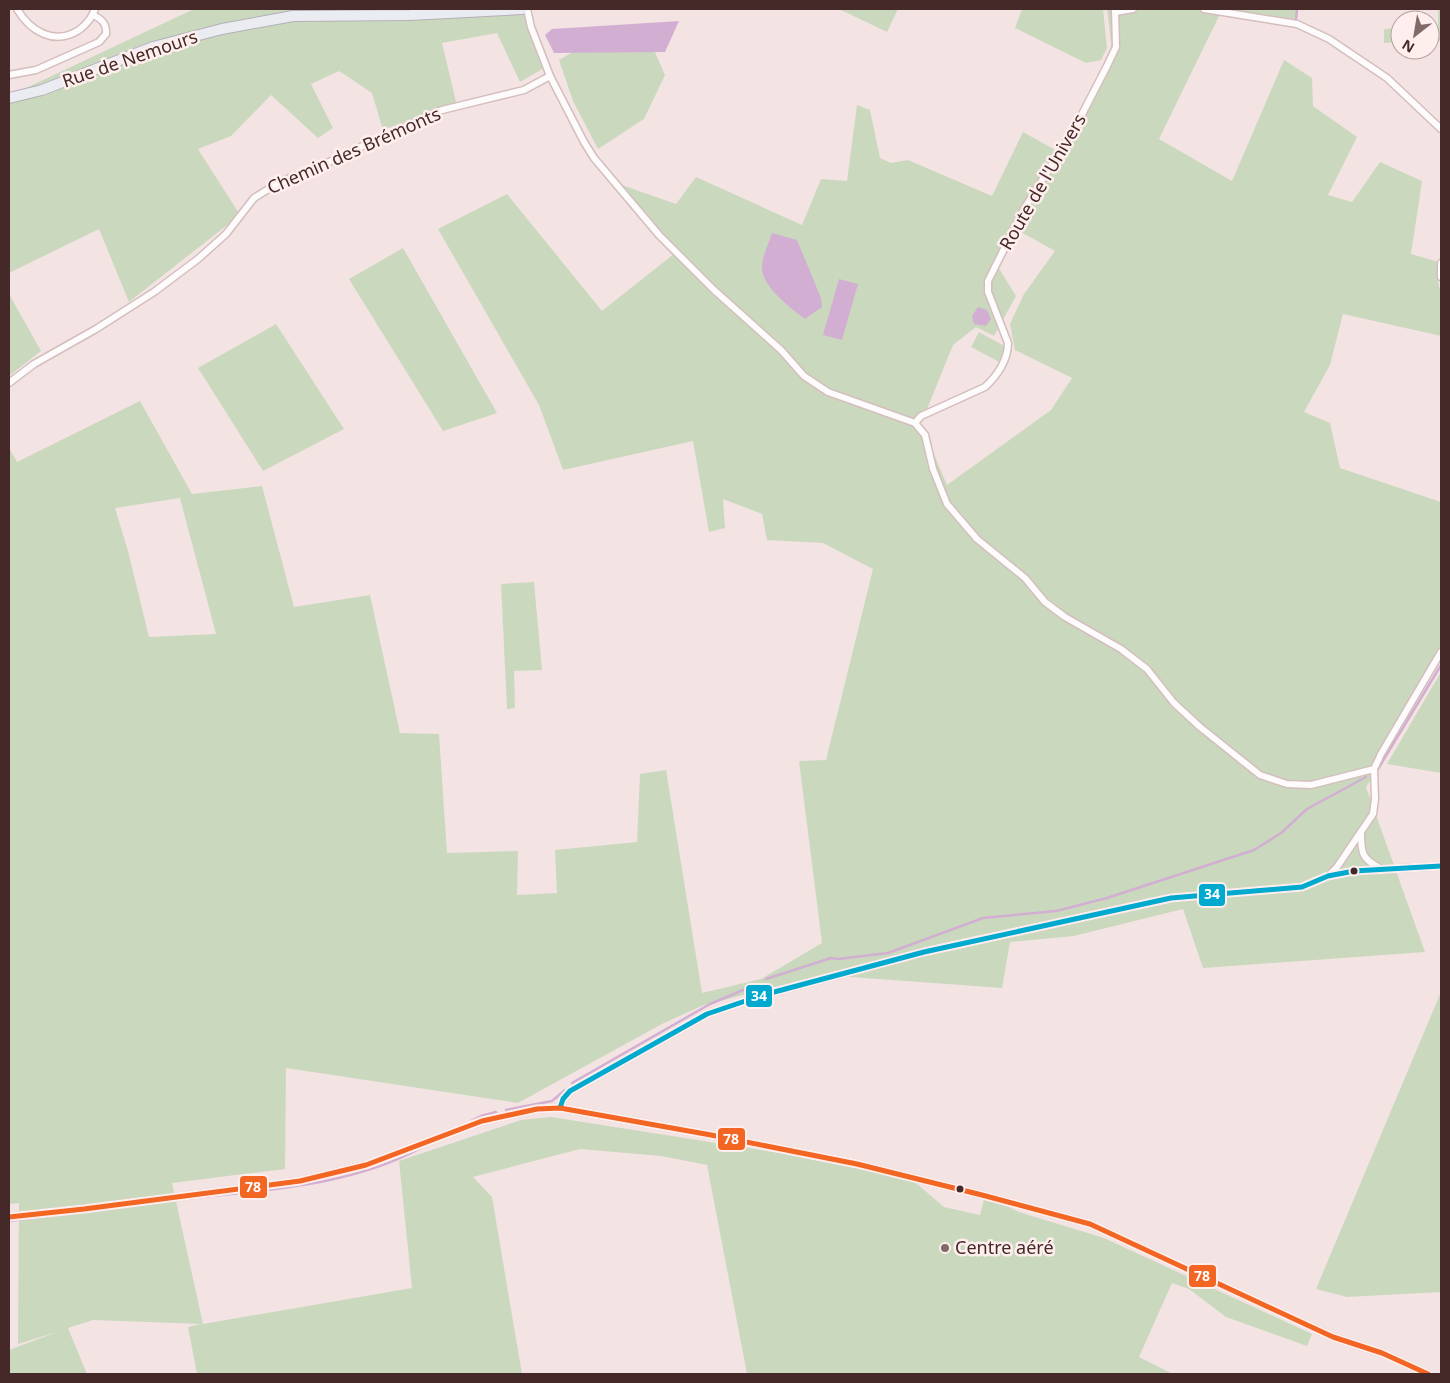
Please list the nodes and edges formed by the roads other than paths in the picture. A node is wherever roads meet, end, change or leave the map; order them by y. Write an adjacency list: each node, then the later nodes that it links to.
1 (17, 9): 7 (street)
2 (522, 9): 10 (main road, Rue de Nemours)
3 (527, 9): 9 (street)
4 (1133, 9): 6 (street)
5 (1204, 9): 11 (street)
6 (1115, 10): 15 (street, Route de l'Univers)
7 (94, 12): 8 (street)
8 (9, 75)
9 (550, 76): 14 (street, Chemin des Brémonts); 15 (street)
10 (9, 98)
11 (1441, 129)
12 (1441, 263): 13 (street)
13 (1441, 278)
14 (9, 384)
15 (915, 423): 17 (street)
16 (1441, 652): 17 (street)
17 (1374, 769): 18 (street)
18 (1361, 834): 20 (street); 21 (street)
19 (1441, 866): 20 (street)
20 (1381, 869): 21 (street)
21 (1328, 876): 22 (street)
22 (560, 1108): 23 (street); 24 (street)
23 (9, 1217)
24 (1428, 1374)

